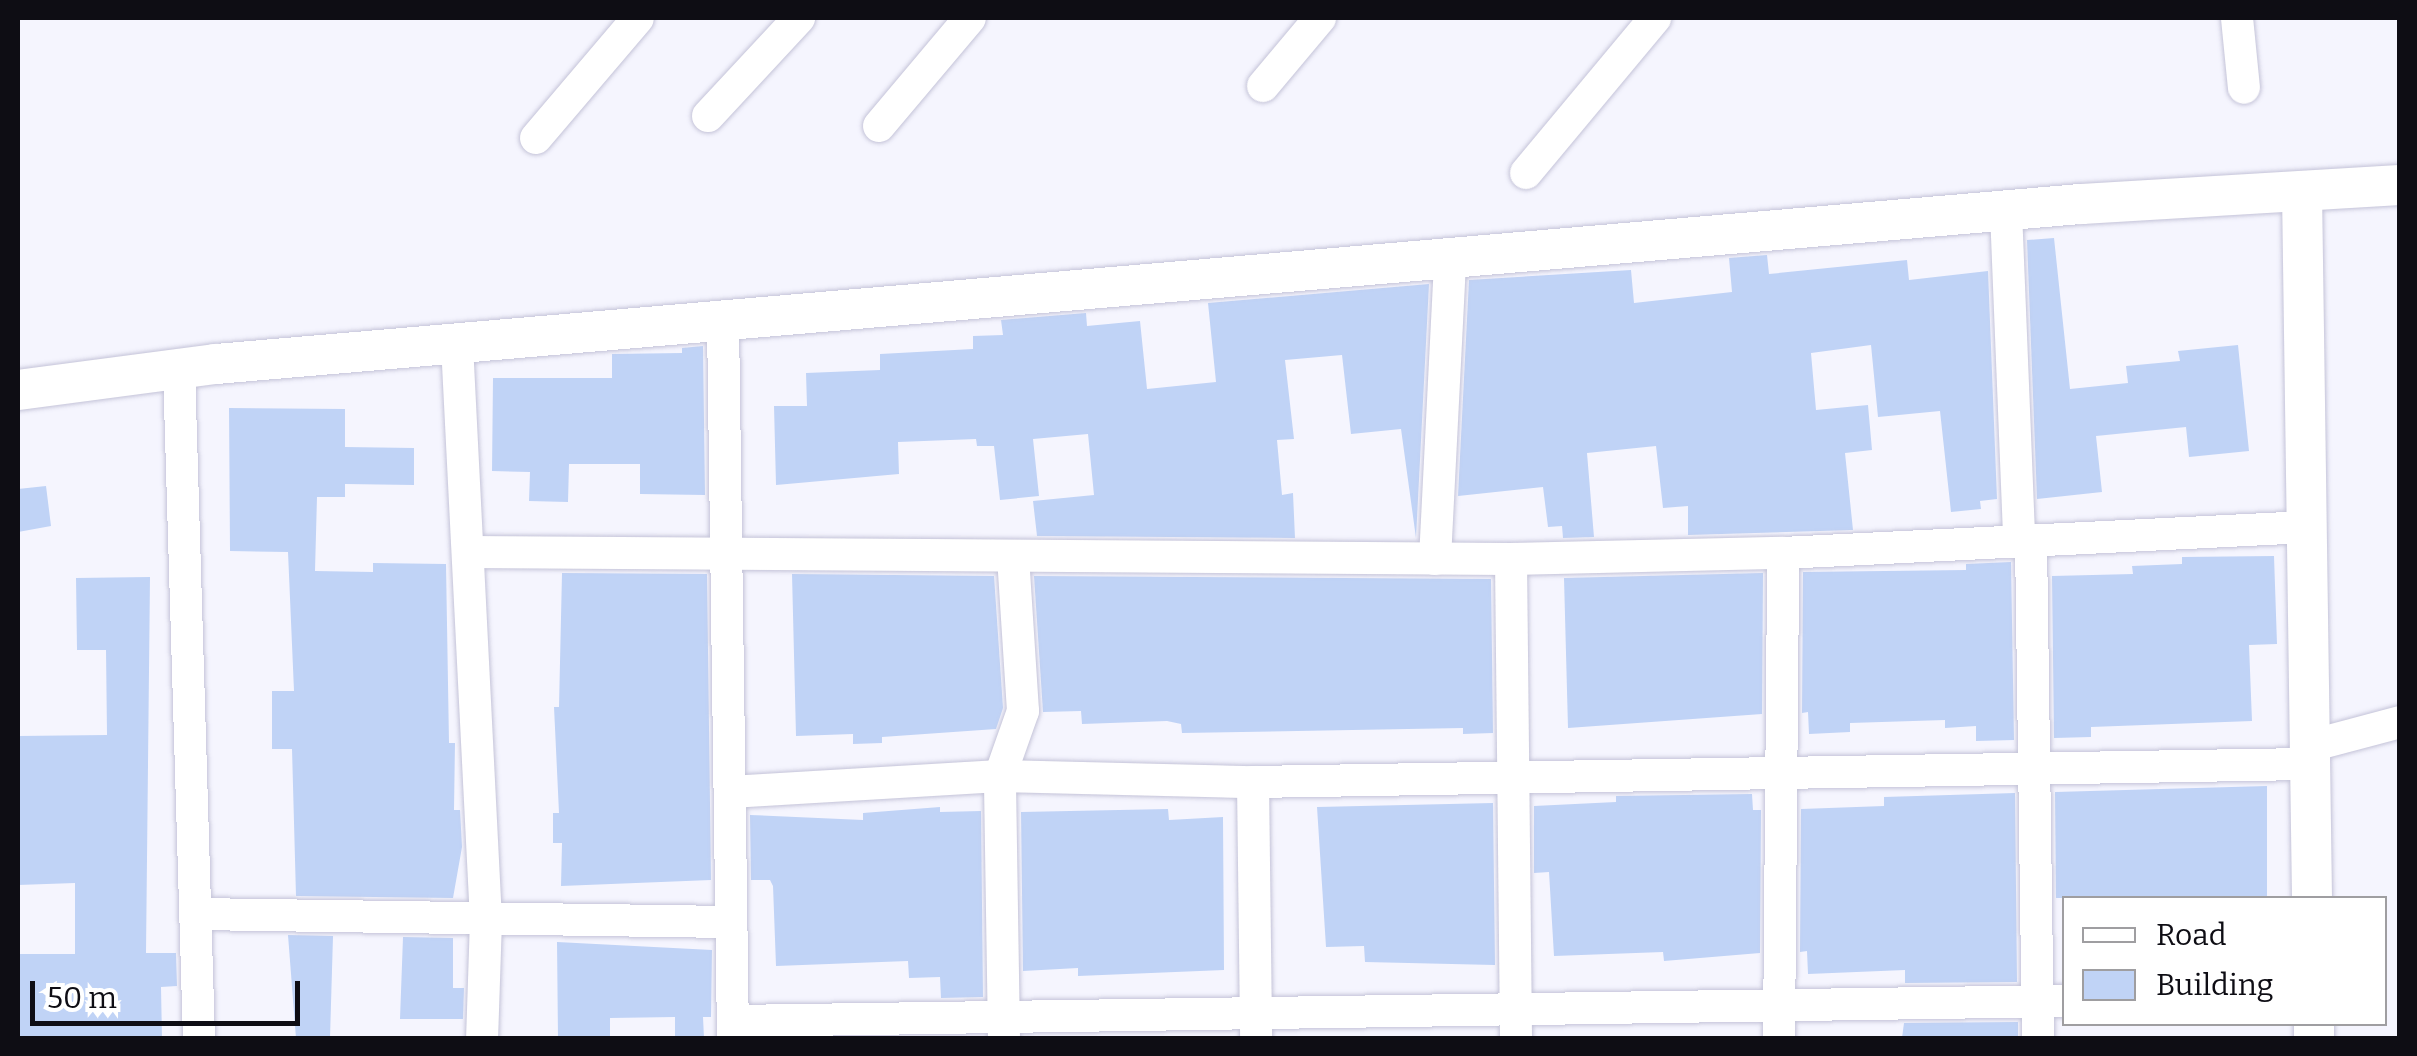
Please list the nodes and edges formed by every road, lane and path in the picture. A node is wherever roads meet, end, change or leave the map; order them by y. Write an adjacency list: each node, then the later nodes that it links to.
1 (638, 18): 11 (street)
2 (799, 18): 9 (street)
3 (970, 18): 10 (street)
4 (1320, 18): 7 (street)
5 (1656, 18): 12 (street)
6 (2237, 18): 8 (street)
7 (1263, 86)
8 (2244, 88)
9 (708, 116)
10 (880, 126)
11 (536, 138)
12 (1526, 172)
13 (2400, 184): 14 (street)
14 (2302, 191): 15 (street); 21 (street)
15 (2006, 210): 16 (street); 22 (street)
16 (1450, 258): 17 (street); 27 (street)
17 (723, 320): 18 (street); 24 (street)
18 (457, 344): 19 (street); 23 (street)
19 (179, 369): 20 (street); 38 (street)
20 (18, 390)
21 (2307, 527): 22 (street); 30 (street)
22 (2025, 541): 25 (street); 31 (street)
23 (468, 552): 24 (street); 39 (street)
24 (726, 552): 26 (street); 36 (street)
25 (1783, 553): 28 (street); 32 (street)
26 (1013, 558): 27 (street); 33 (street)
27 (1435, 559): 28 (street)
28 (1511, 559): 34 (street)
29 (2400, 722): 30 (street)
30 (2310, 755): 31 (street); 37 (street)
31 (2033, 769): 32 (street); 41 (street)
32 (1776, 773): 34 (street); 42 (street)
33 (1000, 776): 35 (street); 36 (street); 45 (street)
34 (1513, 778): 35 (street); 43 (street)
35 (1254, 782): 44 (street)
36 (730, 792): 40 (street)
37 (2312, 896)
38 (196, 914): 39 (street); 47 (street)
39 (486, 920): 40 (street); 48 (street)
40 (731, 922): 46 (street)
41 (2050, 1001): 42 (street); 49 (street)
42 (1779, 1022): 43 (street)
43 (1515, 1024): 44 (street)
44 (1256, 1026): 45 (street)
45 (1004, 1028): 46 (street)
46 (733, 1030)
47 (199, 1038)
48 (482, 1038)
49 (2038, 1038)

